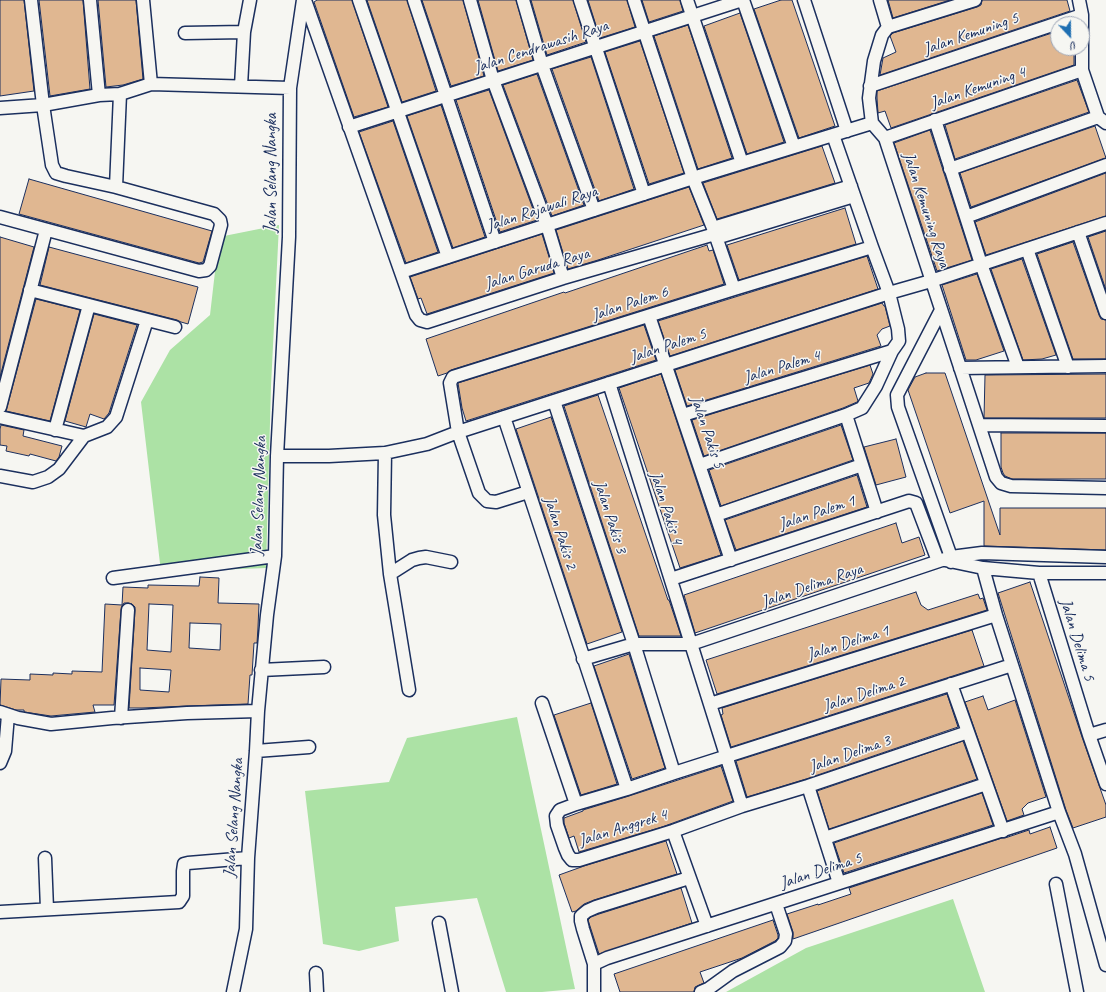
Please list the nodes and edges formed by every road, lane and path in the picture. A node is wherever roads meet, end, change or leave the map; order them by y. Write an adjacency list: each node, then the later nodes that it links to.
1 (31, 0): 35 (street)
2 (90, 0): 33 (street)
3 (143, 0): 28 (street)
4 (250, 0): 21 (street)
5 (359, 0): 37 (street)
6 (414, 0): 34 (street)
7 (470, 0): 27 (street)
8 (523, 0): 25 (street)
9 (580, 0): 24 (street)
10 (634, 0): 22 (street)
11 (687, 0): 19 (street)
12 (743, 0): 19 (street, Jalan Cendrawasih Raya); 45 (street)
13 (804, 0): 42 (street)
14 (880, 0): 20 (street)
15 (975, 0): 20 (street)
16 (1079, 0): 18 (street)
17 (306, 2): 31 (street, Jalan Selang Nangka); 41 (street)
18 (1082, 14): 26 (street); 30 (street, Jalan Kemuning 5)
19 (693, 16): 22 (street, Jalan Cendrawasih Raya); 46 (street)
20 (888, 27): 30 (street)
21 (244, 32): 23 (street); 29 (street)
22 (644, 32): 24 (street, Jalan Cendrawasih Raya); 49 (street)
23 (184, 33)
24 (595, 47): 25 (street, Jalan Cendrawasih Raya); 52 (street)
25 (542, 65): 27 (street, Jalan Cendrawasih Raya); 53 (street)
26 (1082, 70): 38 (street, Jalan Kemuning 4); 39 (street)
27 (493, 80): 34 (street, Jalan Cendrawasih Raya); 57 (street)
28 (151, 84): 29 (street); 32 (street)
29 (241, 86): 31 (street)
30 (870, 86): 40 (street)
31 (290, 88): 97 (street, Jalan Selang Nangka)
32 (120, 94): 33 (street); 50 (street)
33 (99, 95): 35 (street)
34 (447, 95): 37 (street, Jalan Cendrawasih Raya); 61 (street)
35 (43, 105): 36 (street); 50 (street)
36 (0, 108)
37 (398, 111): 41 (street, Jalan Cendrawasih Raya); 64 (street)
38 (935, 120): 44 (street, Jalan Kemuning 4); 48 (street)
39 (1102, 120): 48 (street)
40 (872, 123): 42 (street, Jalan Rajawali Raya); 44 (street, Jalan Kemuning Raya)
41 (349, 126): 66 (street)
42 (847, 131): 43 (street, Jalan Rajawali Raya)
43 (833, 135): 45 (street, Jalan Rajawali Raya); 51 (street)
44 (885, 138): 68 (street, Jalan Kemuning Raya)
45 (794, 147): 46 (street, Jalan Rajawali Raya)
46 (742, 163): 49 (street, Jalan Rajawali Raya)
47 (1106, 165): 55 (street)
48 (950, 169): 55 (street)
49 (693, 178): 52 (street, Jalan Rajawali Raya); 60 (street)
50 (116, 187): 58 (street)
51 (852, 191): 60 (street, Jalan Garuda Raya); 62 (street)
52 (644, 194): 53 (street, Jalan Rajawali Raya)
53 (594, 210): 57 (street, Jalan Rajawali Raya)
54 (0, 217): 58 (street)
55 (966, 217): 65 (street)
56 (1106, 223): 59 (street, Jalan Kemuning Raya)
57 (547, 225): 61 (street, Jalan Rajawali Raya); 67 (street)
58 (46, 230): 70 (street)
59 (1078, 232): 63 (street, Jalan Kemuning Raya); 74 (street)
60 (715, 233): 67 (street, Jalan Garuda Raya); 69 (street)
61 (495, 242): 64 (street, Jalan Rajawali Raya)
62 (872, 247): 69 (street, Jalan Palem 6); 71 (street)
63 (1027, 249): 65 (street, Jalan Kemuning Raya); 82 (street)
64 (448, 257): 66 (street, Jalan Rajawali Raya)
65 (980, 264): 68 (street, Jalan Kemuning Raya); 81 (street)
66 (401, 272): 67 (street, Jalan Garuda Raya)
67 (563, 278)
68 (932, 281): 71 (street, Jalan Palem 5); 73 (street)
69 (734, 289): 75 (street, Jalan Palem 6)
70 (30, 290): 72 (street); 86 (street)
71 (889, 293): 78 (street); 79 (street, Jalan Palem 5)
72 (88, 305): 76 (street); 93 (street)
73 (941, 310): 83 (street); 108 (street)
74 (1106, 313)
75 (649, 316): 79 (street, Jalan Pakis 5); 94 (street, Jalan Palem 6)
76 (147, 320): 77 (street); 95 (street)
77 (175, 327)
78 (892, 351): 87 (street, Jalan Palem 4); 88 (street)
79 (666, 365): 84 (street, Jalan Palem 5); 87 (street, Jalan Pakis 5)
80 (1106, 366): 82 (street)
81 (1018, 367): 82 (street); 83 (street)
82 (1068, 367)
83 (960, 368): 91 (street)
84 (609, 383): 85 (street, Jalan Palem 5); 115 (street, Jalan Pakis 4)
85 (554, 401): 90 (street, Jalan Palem 5); 118 (street, Jalan Pakis 3)
86 (0, 407)
87 (683, 415): 98 (street, Jalan Pakis 5)
88 (846, 415): 98 (street); 99 (street)
89 (0, 417): 93 (street)
90 (504, 417): 94 (street, Jalan Palem 5); 102 (street, Jalan Pakis 2)
91 (979, 425): 92 (street); 101 (street)
92 (1106, 426)
93 (55, 430): 95 (street)
94 (458, 432): 96 (street, Jalan Palem 5); 102 (street, Jalan Palem 6)
95 (84, 436): 100 (street)
96 (385, 453): 97 (street, Jalan Palem 5); 113 (street)
97 (277, 456): 105 (street, Jalan Selang Nangka)
98 (700, 465): 104 (street, Jalan Pakis 5)
99 (862, 465): 103 (street); 104 (street)
100 (0, 476)
101 (1106, 488)
102 (528, 492): 120 (street, Jalan Pakis 2)
103 (877, 512): 107 (street, Jalan Palem 1); 108 (street, Jalan Palem 1)
104 (716, 515): 107 (street, Jalan Pakis 5)
105 (275, 556): 114 (street); 123 (street, Jalan Selang Nangka)
106 (1106, 557): 108 (street, Jalan Delima Raya)
107 (731, 560): 115 (street, Jalan Palem 1)
108 (946, 560): 110 (street); 119 (street, Jalan Delima Raya)
109 (451, 562): 113 (street)
110 (983, 568): 111 (street); 117 (street)
111 (1039, 573): 112 (street); 133 (street, Jalan Delima 5)
112 (1106, 573)
113 (390, 574): 125 (street)
114 (113, 578)
115 (671, 579): 119 (street, Jalan Pakis 4)
116 (128, 610): 130 (street)
117 (996, 614): 121 (street); 127 (street, Jalan Delima 1)
118 (634, 644): 119 (street, Jalan Delima Raya); 120 (street, Jalan Delima Raya); 138 (street, Jalan Pakis 3)
119 (691, 644): 127 (street, Jalan Pakis 4)
120 (584, 659): 142 (street, Jalan Pakis 2)
121 (1012, 664): 124 (street, Jalan Delima 2); 145 (street)
122 (324, 667): 123 (street)
123 (261, 670): 128 (street, Jalan Selang Nangka)
124 (952, 684): 132 (street); 136 (street, Jalan Delima 2)
125 (409, 690)
126 (542, 704): 143 (street)
127 (710, 704): 136 (street, Jalan Pakis 4)
128 (258, 711): 130 (street); 135 (street, Jalan Selang Nangka)
129 (4, 713): 130 (street); 137 (street)
130 (121, 718)
131 (1106, 730): 133 (street)
132 (968, 732): 139 (street); 141 (street, Jalan Delima 3)
133 (1089, 735): 140 (street, Jalan Delima 5)
134 (309, 747): 135 (street)
135 (256, 751): 150 (street, Jalan Selang Nangka)
136 (726, 756): 138 (street, Jalan Anggrek 4); 144 (street, Jalan Pakis 4)
137 (0, 763)
138 (674, 773): 142 (street, Jalan Anggrek 4)
139 (986, 784): 147 (street); 148 (street)
140 (1106, 784)
141 (808, 786): 144 (street, Jalan Delima 3); 148 (street)
142 (626, 789): 143 (street, Jalan Anggrek 4)
143 (576, 804): 146 (street, Jalan Anggrek 4)
144 (742, 806): 146 (street, Jalan Anggrek 4)
145 (1058, 812): 147 (street, Jalan Delima 5); 160 (street)
146 (673, 831): 151 (street)
147 (1003, 831): 152 (street, Jalan Delima 5)
148 (825, 838): 152 (street)
149 (45, 858): 155 (street)
150 (248, 858): 155 (street); 162 (street, Jalan Selang Nangka)
151 (689, 878): 158 (street); 159 (street)
152 (840, 883): 154 (street, Jalan Delima 5)
153 (1056, 884): 167 (street)
154 (776, 904): 158 (street, Jalan Delima 5); 166 (street)
155 (47, 910): 156 (street)
156 (0, 912)
157 (439, 922): 164 (street)
158 (707, 926): 159 (street, Jalan Delima 5)
159 (594, 964): 165 (street)
160 (1106, 965)
161 (316, 973): 163 (street)
162 (233, 992)
163 (317, 992)
164 (452, 992)
165 (594, 992)
166 (701, 992)
167 (1077, 992)

